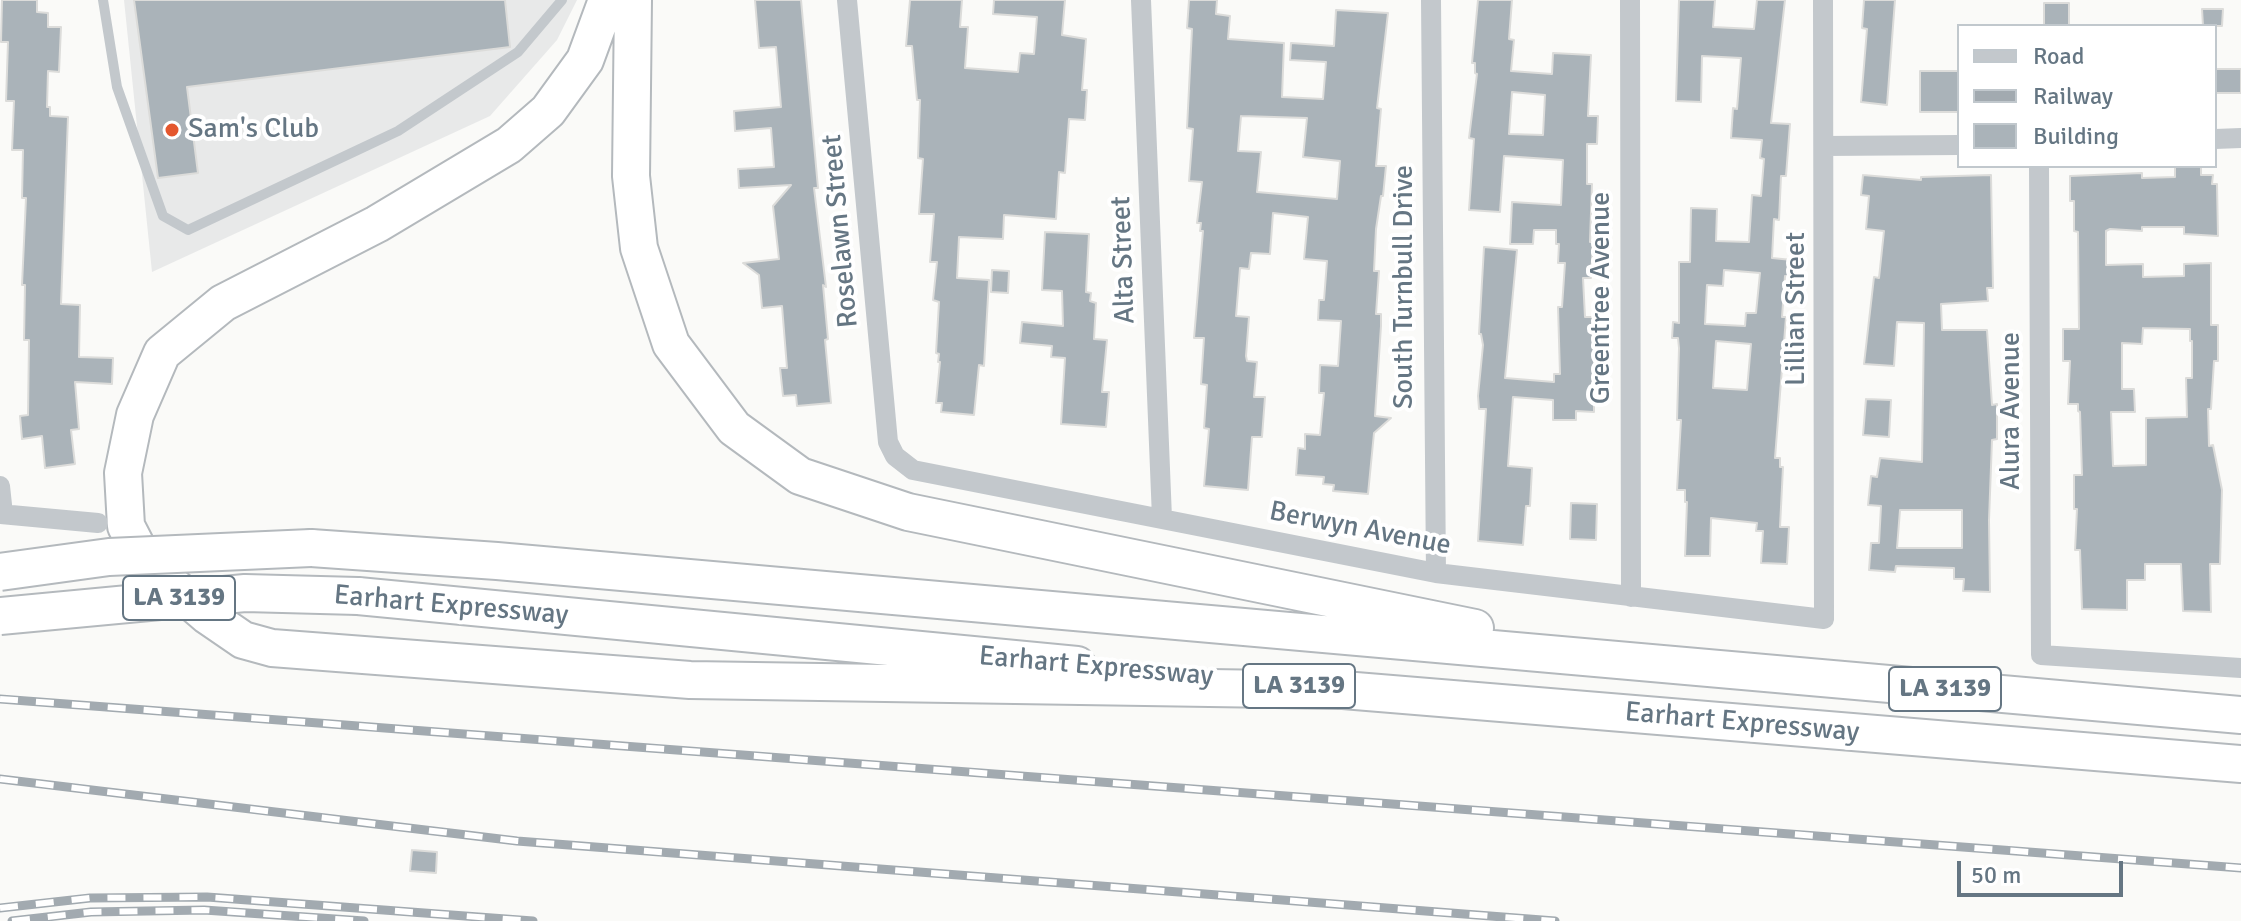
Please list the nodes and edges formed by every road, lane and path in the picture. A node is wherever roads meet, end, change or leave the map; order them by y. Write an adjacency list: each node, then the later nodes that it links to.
1 (103, 0): 2 (lane)
2 (562, 0)
3 (607, 0): 27 (highway)
4 (633, 0): 25 (highway)
5 (847, 0): 15 (street, Roselawn Street)
6 (1141, 0): 18 (street, Alta Street)
7 (1431, 0): 21 (street, South Turnbull Drive)
8 (1630, 0): 22 (street, Greentree Avenue)
9 (1823, 0): 13 (street, Lillian Street)
10 (2241, 138): 11 (street)
11 (2217, 139)
12 (1957, 145): 13 (street)
13 (1825, 146): 24 (street, Lillian Street)
14 (2039, 168): 26 (street, Alura Avenue)
15 (895, 454): 18 (street, Berwyn Avenue)
16 (0, 486): 17 (street)
17 (2, 514): 19 (street)
18 (1162, 518): 21 (street, Berwyn Avenue)
19 (98, 523)
20 (0, 572): 25 (highway, Earhart Expressway / LA 3139, bridge)
21 (1436, 573): 22 (street, Berwyn Avenue)
22 (1631, 597): 24 (street, Berwyn Avenue)
23 (0, 616): 27 (highway, Earhart Expressway / LA 3139, bridge)
24 (1824, 619)
25 (1649, 664): 28 (highway, Earhart Expressway / LA 3139)
26 (2241, 668)
27 (1340, 690): 29 (highway, Earhart Expressway / LA 3139)
28 (2241, 715)
29 (2241, 764)

